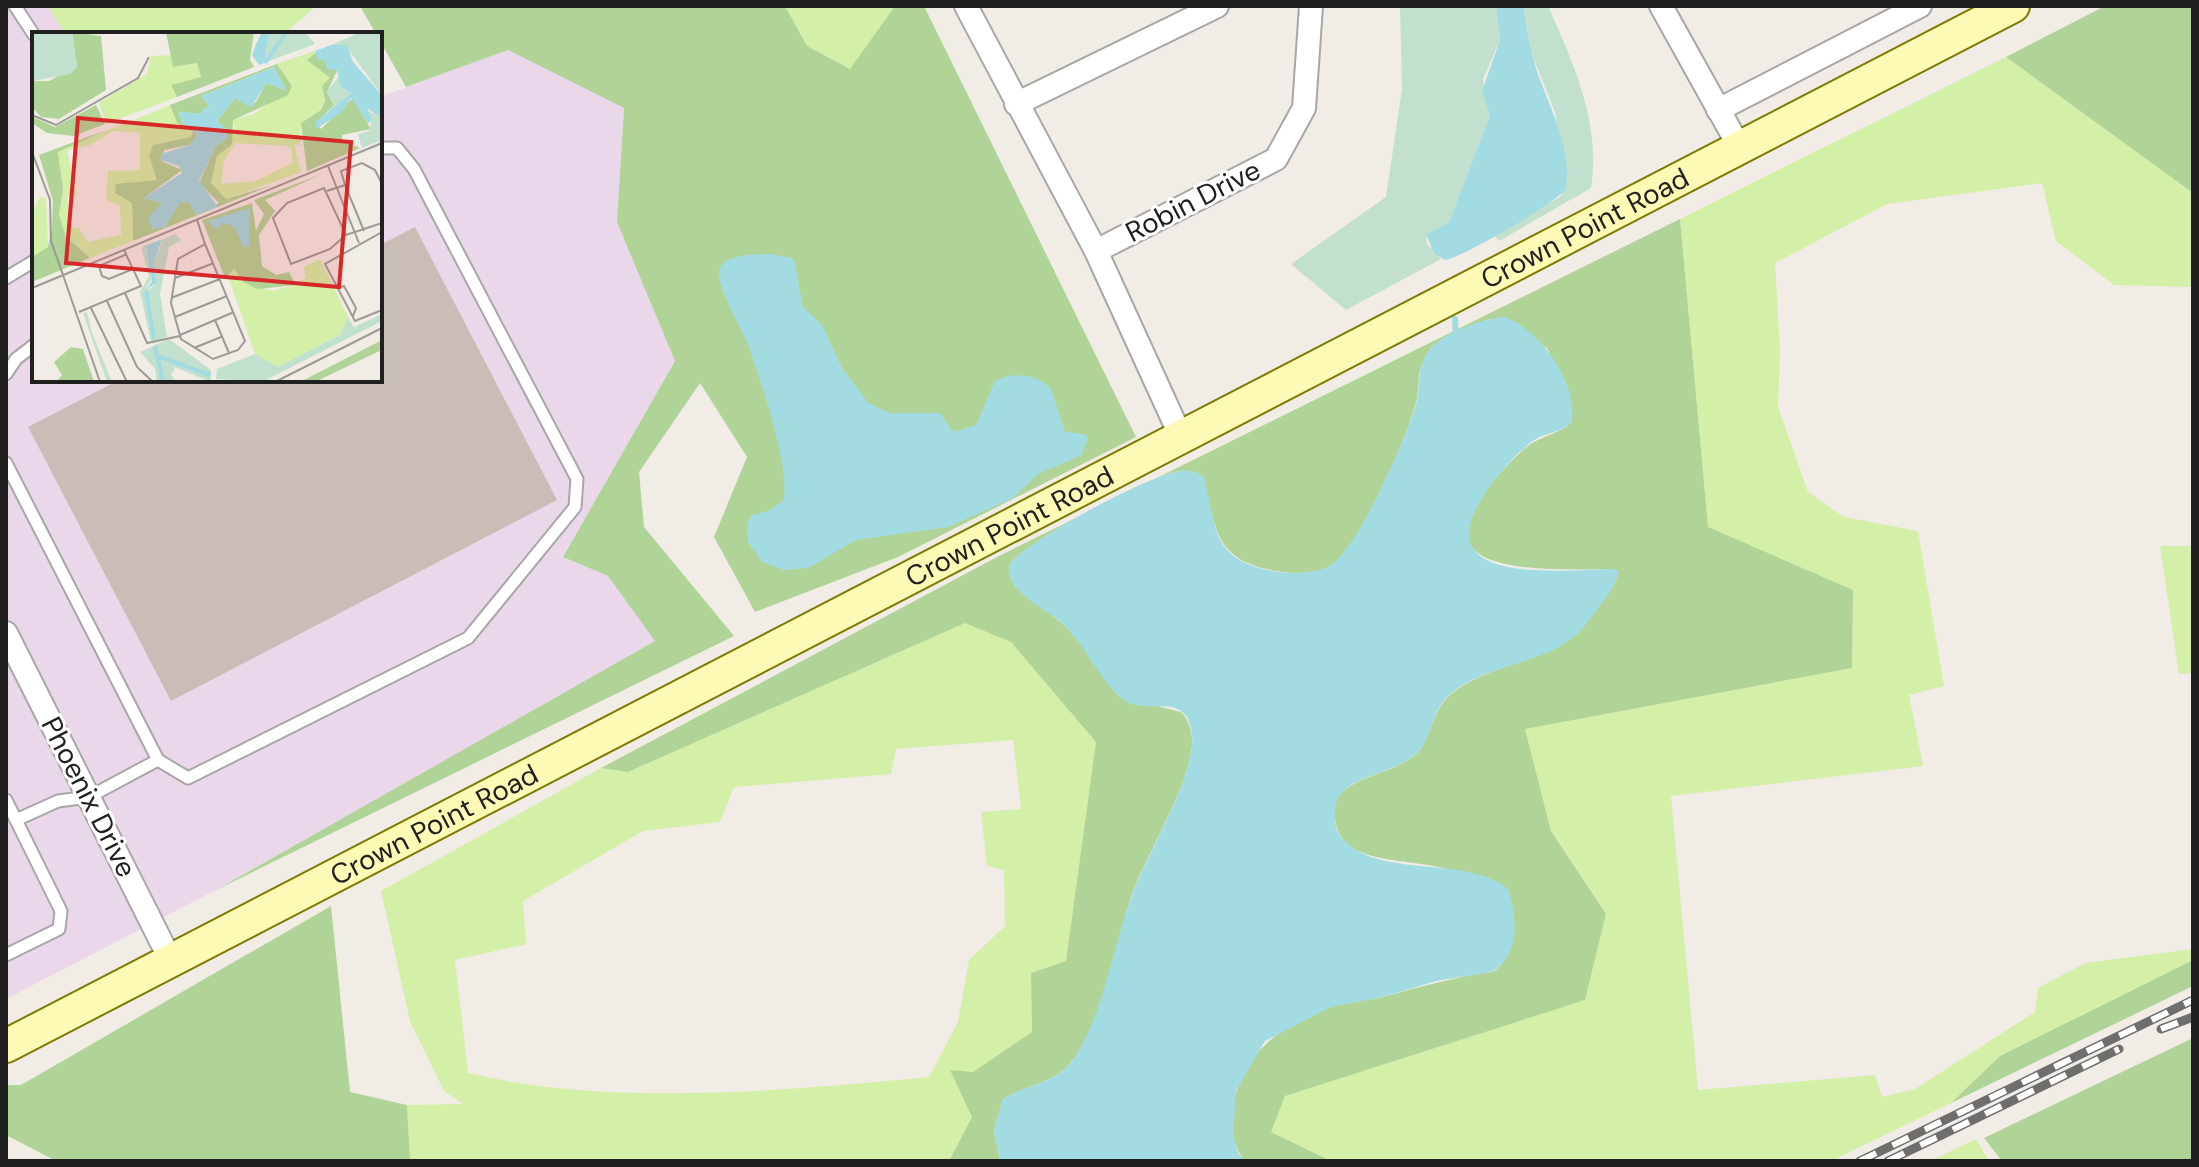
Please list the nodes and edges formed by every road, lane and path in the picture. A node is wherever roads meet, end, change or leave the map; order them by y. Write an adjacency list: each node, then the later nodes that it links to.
1 (15, 6): 8 (lane)
2 (966, 6): 9 (street, Robin Drive)
3 (1217, 6): 9 (street)
4 (1311, 6): 13 (street, Robin Drive)
5 (1661, 6): 10 (street)
6 (1920, 6): 10 (street)
7 (2013, 6): 12 (main road, Crown Point Road)
8 (32, 32)
9 (1016, 104): 13 (street, Robin Drive)
10 (1718, 110): 12 (street)
11 (382, 148): 21 (lane)
12 (1740, 148): 18 (main road, Crown Point Road)
13 (1096, 251): 18 (street, Robin Drive)
14 (32, 262): 15 (lane)
15 (6, 278)
16 (32, 347): 17 (lane)
17 (6, 374)
18 (1181, 437): 26 (main road, Crown Point Road)
19 (6, 463): 21 (lane)
20 (6, 633): 22 (street, Phoenix Drive)
21 (158, 760): 22 (lane)
22 (89, 797): 24 (lane); 26 (street, Phoenix Drive)
23 (6, 800): 24 (lane)
24 (16, 820): 25 (lane)
25 (6, 955)
26 (171, 961): 27 (main road, Crown Point Road)
27 (6, 1046)

